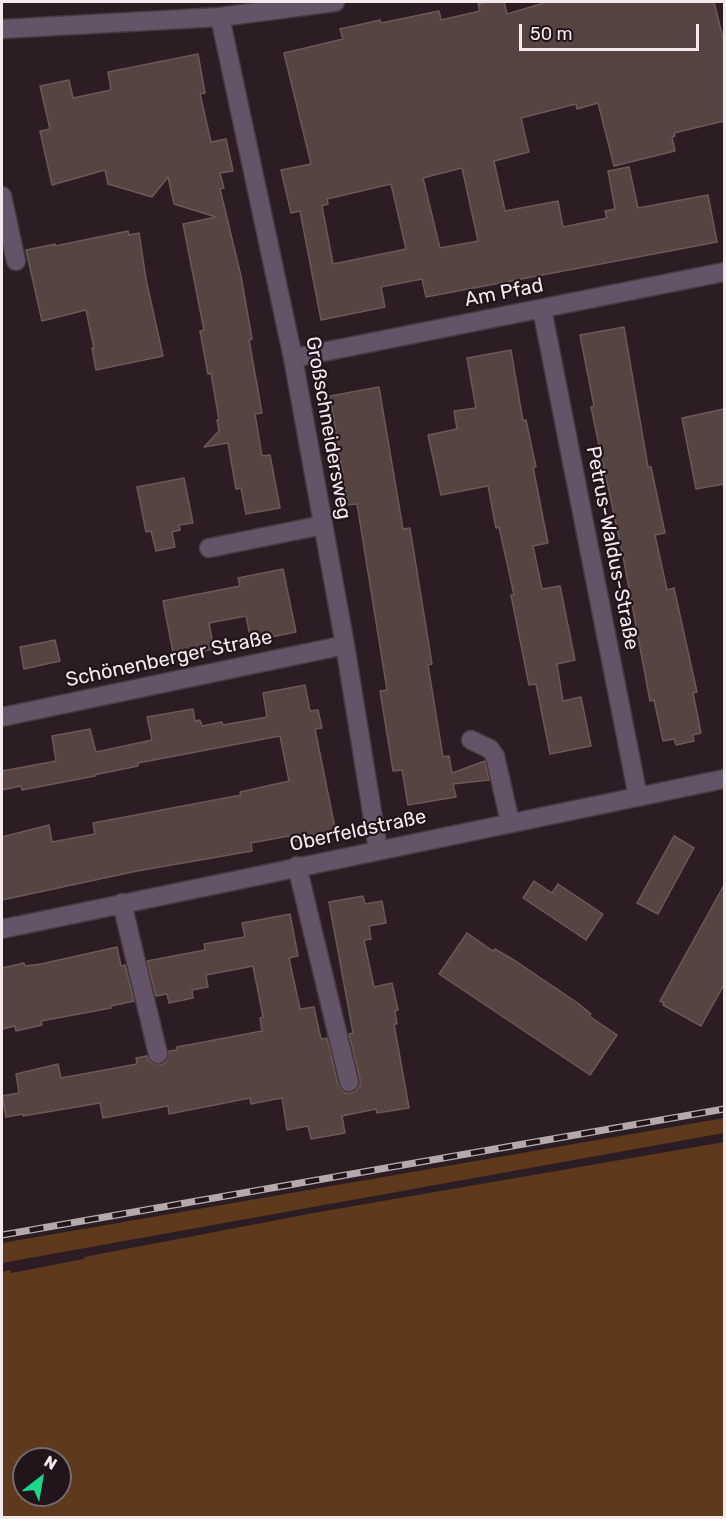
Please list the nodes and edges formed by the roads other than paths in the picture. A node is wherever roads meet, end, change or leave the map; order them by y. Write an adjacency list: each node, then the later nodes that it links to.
1 (335, 2): 2 (street)
2 (220, 17): 3 (street); 8 (street, Großschneidersweg)
3 (2, 29)
4 (2, 196): 5 (street)
5 (16, 261)
6 (724, 272): 7 (street, Am Pfad)
7 (542, 309): 8 (street, Am Pfad); 15 (street, Petrus-Waldus-Straße)
8 (293, 358): 9 (street, Großschneidersweg)
9 (323, 525): 10 (street); 11 (street, Großschneidersweg)
10 (209, 548)
11 (345, 645): 12 (street, Schönenberger Straße); 17 (street, Großschneidersweg)
12 (2, 717)
13 (471, 740): 16 (street)
14 (724, 779): 15 (street, Oberfeldstraße)
15 (638, 797): 16 (street, Oberfeldstraße)
16 (510, 822): 17 (street, Oberfeldstraße)
17 (378, 849): 18 (street, Oberfeldstraße)
18 (297, 866): 19 (street, Oberfeldstraße); 22 (street)
19 (122, 903): 20 (street, Oberfeldstraße); 21 (street)
20 (2, 928)
21 (158, 1054)
22 (349, 1082)

